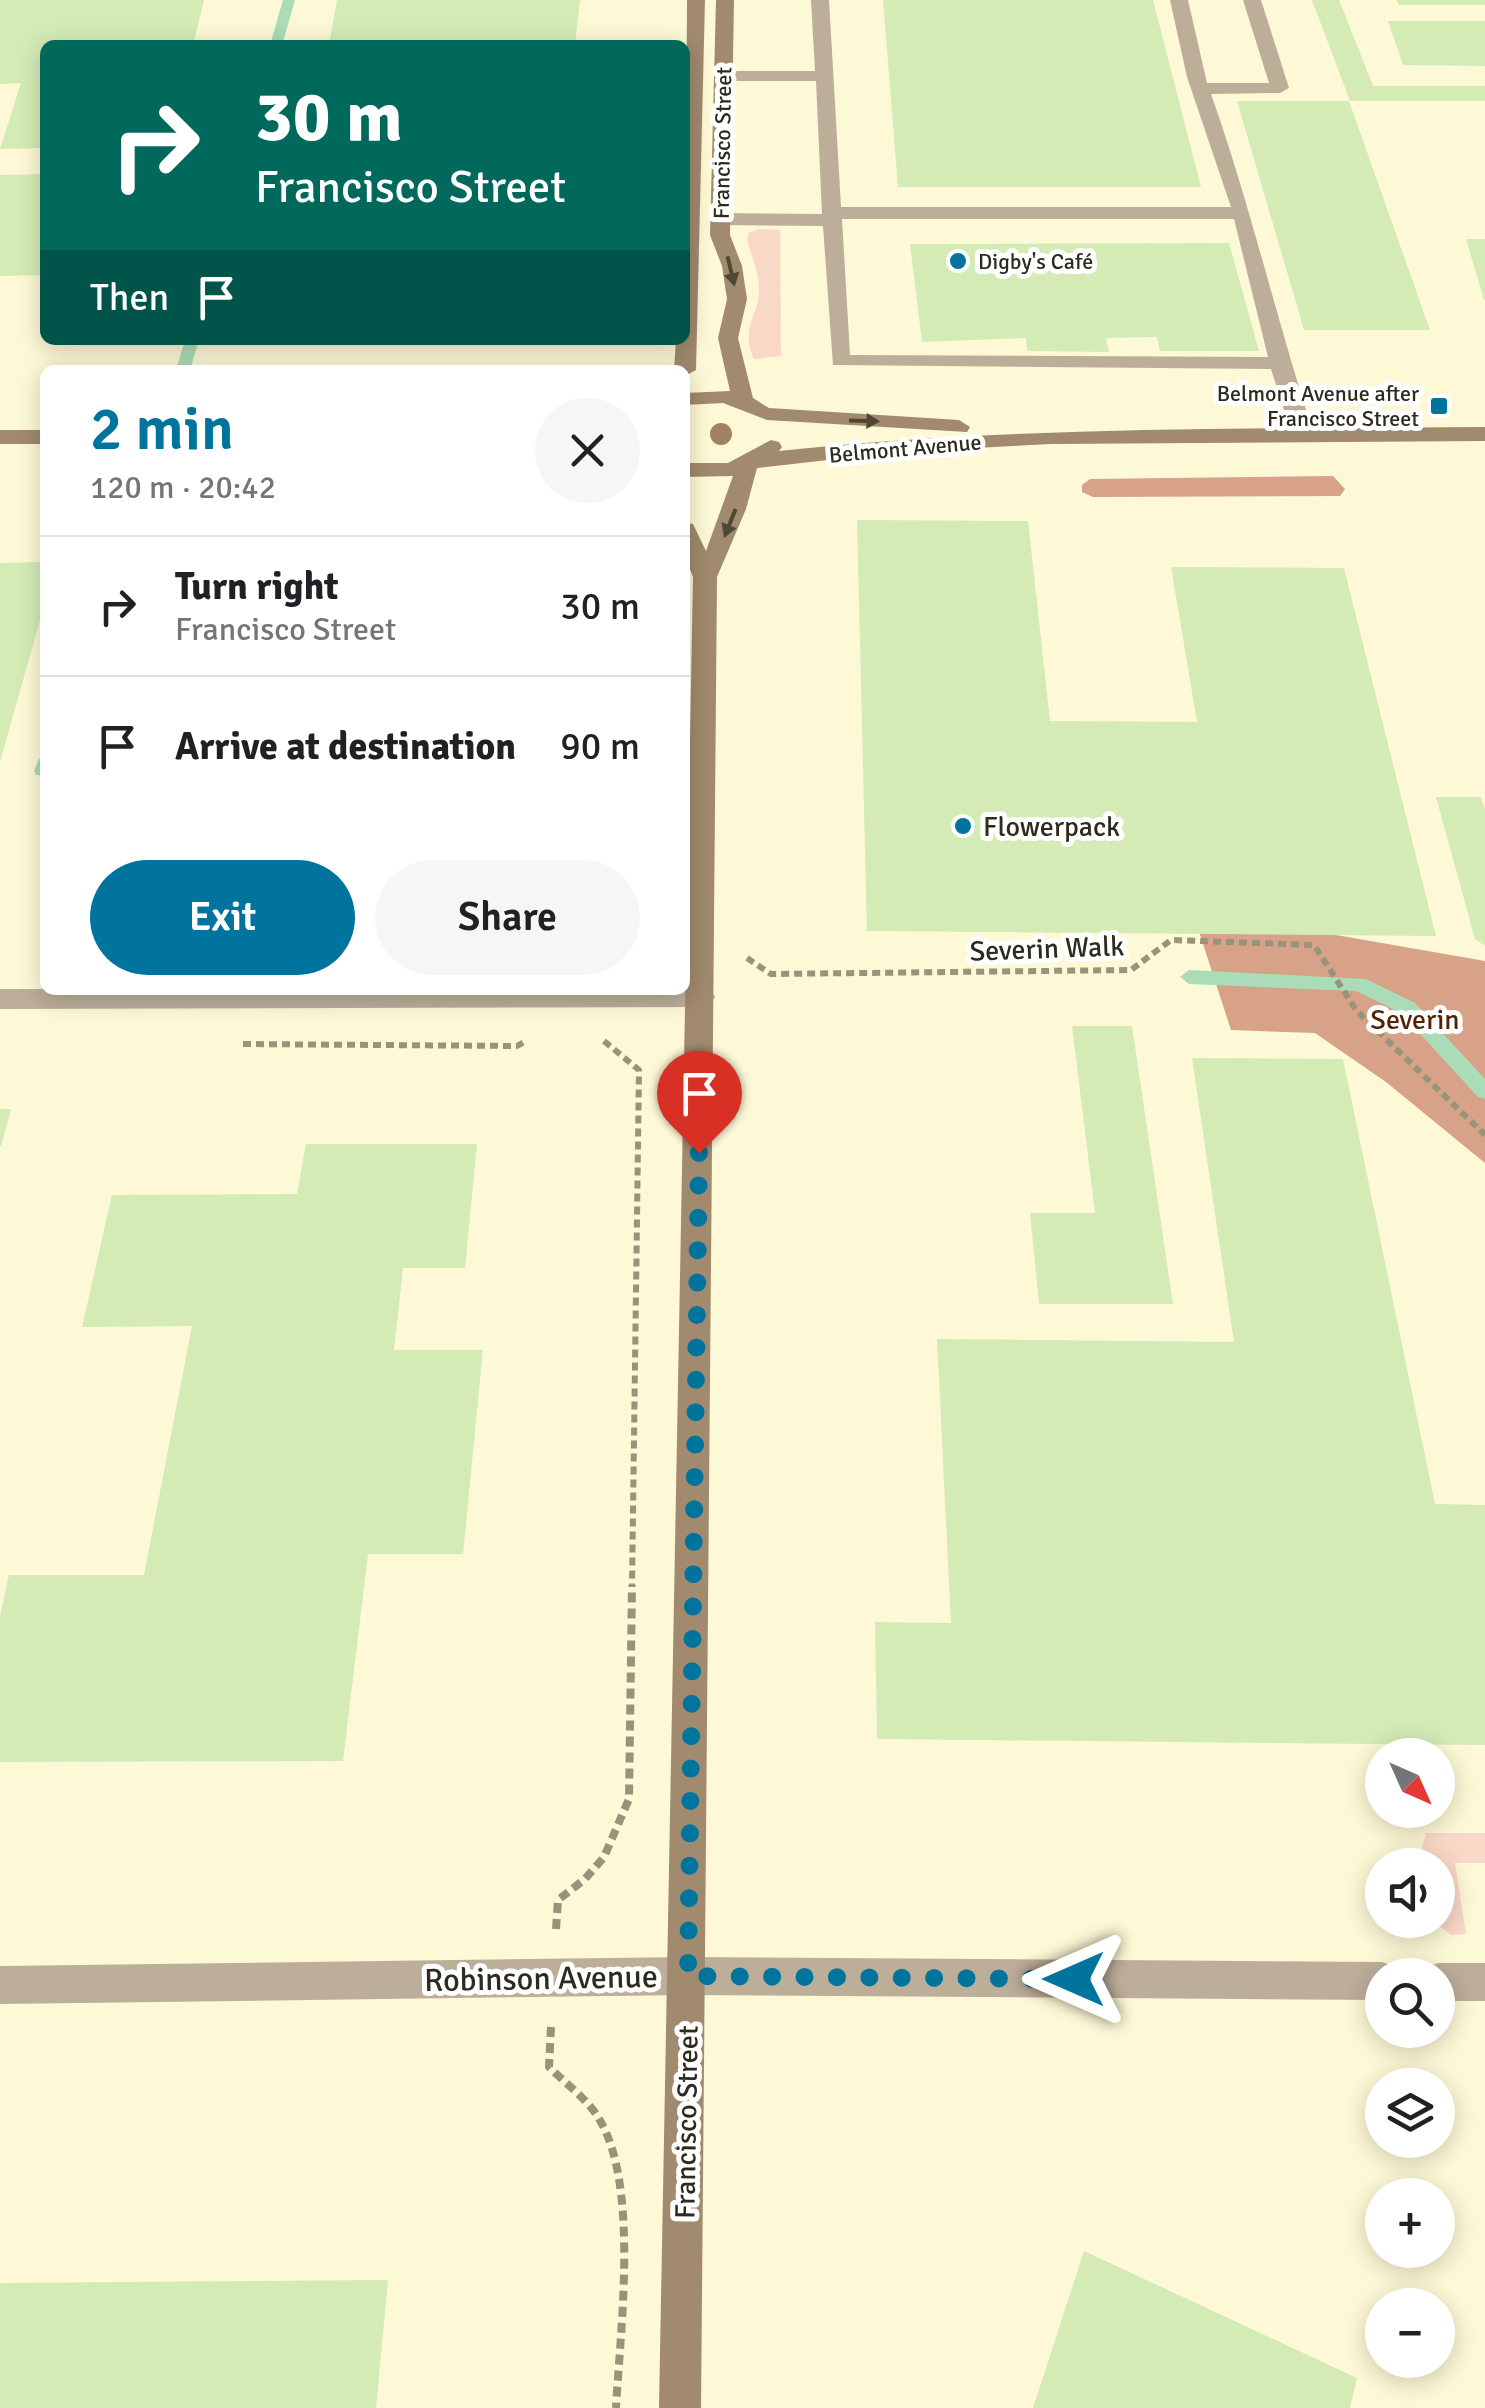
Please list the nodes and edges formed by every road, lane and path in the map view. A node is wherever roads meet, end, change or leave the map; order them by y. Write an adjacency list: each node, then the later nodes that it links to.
1 (696, 0): 9 (street, Francisco Street)
2 (725, 0): 6 (street, Francisco Street)
3 (820, 0): 7 (street)
4 (1178, 0): 8 (street)
5 (1252, 0): 8 (street)
6 (723, 76): 7 (street); 12 (street, Francisco Street)
7 (824, 76): 11 (street)
8 (1201, 89): 10 (street)
9 (690, 202)
10 (1242, 213): 11 (street); 13 (street)
11 (832, 216): 12 (street); 13 (street)
12 (720, 219): 15 (street, Francisco Street, one-way to 15)
13 (1280, 362): 18 (street)
14 (690, 398): 15 (street)
15 (744, 400): 16 (street)
16 (767, 414): 21 (street, Belmont Avenue, one-way to 21); 22 (street, Francisco Street)
17 (1485, 434): 18 (street, Belmont Avenue)
18 (1302, 436): 21 (street, Belmont Avenue)
19 (0, 437): 20 (street)
20 (40, 437)
21 (1051, 437): 22 (street, Belmont Avenue)
22 (752, 463): 23 (street, Belmont Avenue); 25 (street, Francisco Street, one-way to 25)
23 (690, 470)
24 (690, 541): 25 (street, Francisco Street)
25 (705, 577): 26 (street, Francisco Street)
26 (701, 949): 27 (street, Francisco Street); 32 (path, Severin Walk)
27 (701, 996): 28 (street); 33 (street, Francisco Street)
28 (0, 999)
29 (590, 1036): 34 (path)
30 (530, 1039): 31 (path)
31 (238, 1042)
32 (1485, 1135)
33 (688, 1976): 34 (street, Robinson Avenue); 35 (street, Robinson Avenue); 40 (street, Francisco Street)
34 (554, 1978): 38 (street, Robinson Avenue); 39 (path)
35 (1365, 1982)
36 (1455, 1982): 37 (street)
37 (1485, 1982)
38 (0, 1985)
39 (616, 2408)
40 (680, 2408)

